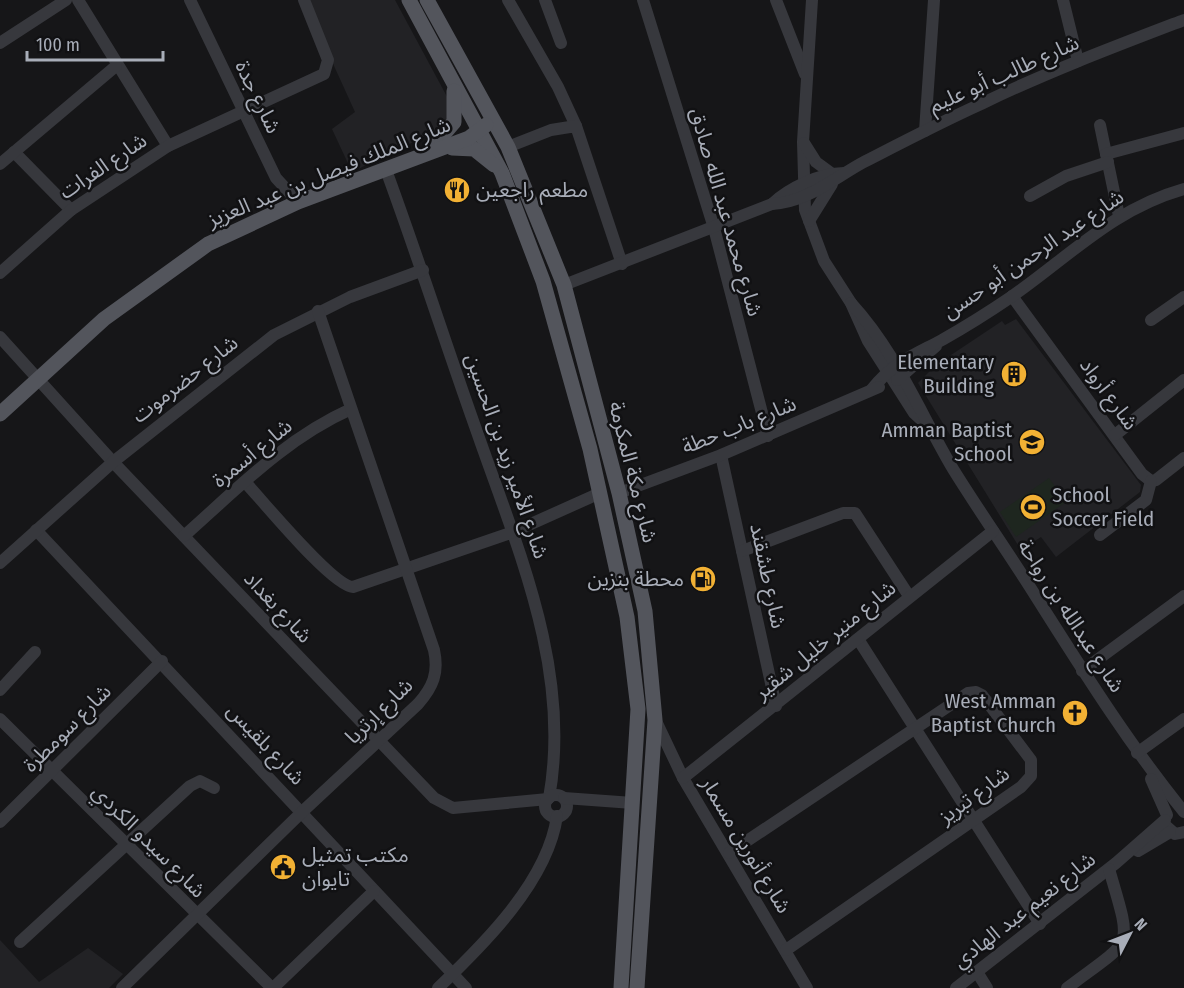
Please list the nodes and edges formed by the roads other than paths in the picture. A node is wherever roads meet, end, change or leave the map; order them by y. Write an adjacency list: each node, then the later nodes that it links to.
1 (66, 0): 15 (street)
2 (78, 0): 18 (street)
3 (190, 0): 21 (street, شارع جدة)
4 (304, 0): 21 (street, شارع الفرات)
5 (409, 0): 20 (main road, شارع مكة المكرمة)
6 (427, 0): 22 (main road, شارع مكة المكرمة)
7 (507, 0): 24 (street)
8 (545, 0): 16 (street)
9 (643, 0): 47 (street, شارع محمد عبد الله صادق)
10 (776, 0): 19 (street)
11 (812, 0): 19 (street, شارع عبدالله بن رواحة)
12 (934, 0): 26 (street)
13 (1063, 0): 17 (street)
14 (1184, 20): 17 (street, شارع طالب أبو عليم)
15 (0, 43)
16 (561, 43)
17 (1078, 61): 26 (street, شارع طالب أبو عليم)
18 (116, 66): 29 (street); 32 (street)
19 (807, 79): 28 (street, شارع عبدالله بن رواحة)
20 (454, 85): 25 (main road, شارع مكة المكرمة); 31 (main road)
21 (242, 111): 29 (street, شارع الفرات); 37 (street, شارع جدة)
22 (492, 117): 25 (main road); 30 (main road, شارع مكة المكرمة)
23 (1101, 125): 33 (street)
24 (576, 126): 30 (street); 48 (street)
25 (481, 130): 31 (main road, شارع الملك فيصل بن عبد العزيز); 36 (main road, شارع مكة المكرمة)
26 (925, 131): 38 (street, شارع طالب أبو عليم)
27 (1184, 133): 33 (street)
28 (803, 142): 38 (street); 40 (street, شارع عبدالله بن رواحة)
29 (168, 146): 43 (street, شارع الفرات)
30 (508, 147): 51 (main road, شارع مكة المكرمة)
31 (429, 151): 35 (main road, شارع الملك فيصل بن عبد العزيز); 36 (main road)
32 (14, 152): 34 (street); 43 (street)
33 (1107, 158): 41 (street); 45 (street)
34 (0, 164)
35 (386, 170): 42 (main road, شارع الملك فيصل بن عبد العزيز); 49 (street, شارع الأمير زيد بن الحسين)
36 (502, 173): 72 (main road, شارع مكة المكرمة)
37 (276, 178): 42 (street, شارع جدة); 44 (street, شارع جدة)
38 (832, 178): 40 (street, شارع طالب أبو عليم); 46 (street)
39 (1184, 189): 45 (street, شارع عبد الرحمن أبو حسن)
40 (804, 190): 46 (street, شارع عبدالله بن رواحة); 47 (street, شارع طالب أبو عليم)
41 (1030, 196)
42 (298, 202): 44 (main road, شارع الملك فيصل بن عبد العزيز)
43 (71, 210): 50 (street, شارع الفرات)
44 (282, 210): 59 (main road, شارع الملك فيصل بن عبد العزيز)
45 (1119, 216): 52 (street, شارع عبد الرحمن أبو حسن)
46 (809, 221): 58 (street, شارع عبدالله بن رواحة)
47 (714, 228): 48 (street, شارع طالب أبو عليم); 65 (street, شارع محمد عبد الله صادق)
48 (622, 264): 51 (street, شارع طالب أبو عليم)
49 (423, 270): 54 (street, شارع حضرموت); 76 (street, شارع الأمير زيد بن الحسين)
50 (0, 273)
51 (564, 285): 73 (main road, شارع مكة المكرمة)
52 (1012, 296): 57 (street, شارع عبد الرحمن أبو حسن); 66 (street, شارع أرواد)
53 (1184, 297): 55 (street)
54 (318, 311): 63 (street, شارع إرتريا); 69 (street, شارع حضرموت)
55 (1151, 321)
56 (0, 337): 59 (street, شارع بغداد)
57 (939, 342): 58 (street, شارع عبد الرحمن أبو حسن); 60 (street, شارع عبد الرحمن أبو حسن)
58 (891, 368): 60 (street, شارع عبدالله بن رواحة); 62 (street, شارع باب حطة)
59 (37, 379): 64 (main road, شارع الملك فيصل بن عبد العزيز); 69 (street, شارع بغداد)
60 (898, 379): 62 (street, شارع باب حطة); 75 (street, شارع عبدالله بن رواحة)
61 (1184, 380): 66 (street)
62 (872, 389): 65 (street, شارع باب حطة)
63 (351, 410): 71 (street, شارع أسمرة); 81 (street, شارع إرتريا)
64 (0, 414)
65 (768, 435): 67 (street, شارع باب حطة)
66 (1115, 435): 70 (street, شارع أرواد)
67 (721, 455): 73 (street, شارع باب حطة); 79 (street, شارع طشقند)
68 (1184, 458): 70 (street)
69 (113, 462): 74 (street, شارع حضرموت); 78 (street, شارع بغداد)
70 (1157, 478): 77 (street)
71 (245, 482): 78 (street, شارع أسمرة); 81 (street)
72 (600, 493): 76 (street); 100 (main road, شارع مكة المكرمة)
73 (619, 493): 92 (main road, شارع مكة المكرمة)
74 (36, 530): 80 (street, شارع حضرموت); 86 (street, شارع بلقيس)
75 (993, 531): 82 (street, شارع منير خليل شقير); 87 (street, شارع عبدالله بن رواحة)
76 (513, 532): 81 (street); 101 (street, شارع الأمير زيد بن الحسين)
77 (1100, 535)
78 (184, 536): 94 (street, شارع بغداد)
79 (742, 551): 82 (street); 89 (street, شارع طشقند)
80 (0, 563)
81 (406, 568): 94 (street, شارع إرتريا)
82 (909, 596): 84 (street, شارع منير خليل شقير)
83 (1184, 596): 87 (street)
84 (858, 639): 89 (street, شارع منير خليل شقير); 93 (street)
85 (35, 652): 88 (street)
86 (162, 661): 97 (street, شارع سومطرة); 102 (street, شارع بلقيس)
87 (1082, 671): 95 (street, شارع عبدالله بن رواحة)
88 (0, 690)
89 (776, 706): 98 (street, شارع منير خليل شقير)
90 (0, 719): 97 (street, شارع سيدو الكردي)
91 (1184, 719): 95 (street)
92 (655, 720): 98 (street, شارع أنورين مسمار); 123 (main road, شارع مكة المكرمة)
93 (915, 728): 105 (street); 105 (street, شارع تبريز); 109 (street, شارع تبريز)
94 (377, 741): 101 (street, شارع بغداد); 102 (street, شارع إرتريا)
95 (1137, 753): 96 (street, شارع عبدالله بن رواحة)
96 (1145, 764): 103 (street, شارع عبدالله بن رواحة); 104 (street, شارع عبدالله بن رواحة)
97 (51, 771): 106 (street, شارع سومطرة); 108 (street, شارع سيدو الكردي)
98 (683, 778): 109 (street, شارع أنورين مسمار)
99 (214, 788): 108 (street)
100 (633, 803): 101 (street, شارع بغداد); 122 (main road, شارع مكة المكرمة)
101 (556, 804): 117 (street, شارع الأمير زيد بن الحسين)
102 (302, 812): 111 (street, شارع بلقيس); 112 (street, شارع إرتريا)
103 (1184, 812): 104 (street)
104 (1166, 817): 107 (street, شارع عبدالله بن رواحة); 110 (street, شارع نعيم عبد الهادي)
105 (974, 820): 113 (street); 115 (street, شارع تبريز)
106 (0, 822)
107 (1179, 834): 110 (street, شارع نعيم عبد الهادي)
108 (125, 843): 112 (street, شارع سيدو الكردي); 114 (street)
109 (729, 853): 115 (street, شارع أنورين مسمار)
110 (1112, 866): 113 (street, شارع نعيم عبد الهادي); 127 (street)
111 (374, 891): 117 (street, شارع بلقيس); 119 (street)
112 (197, 916): 118 (street, شارع إرتريا); 119 (street, شارع سيدو الكردي)
113 (1040, 924): 116 (street, شارع نعيم عبد الهادي)
114 (20, 942)
115 (786, 950): 124 (street, شارع أنورين مسمار)
116 (977, 972): 125 (street, شارع نعيم عبد الهادي); 126 (street)
117 (453, 974): 120 (street, شارع الأمير زيد بن الحسين); 121 (street, شارع بلقيس)
118 (122, 988)
119 (272, 988)
120 (438, 988)
121 (465, 988)
122 (621, 988)
123 (637, 988)
124 (807, 988)
125 (956, 988)
126 (987, 988)
127 (1067, 988)

